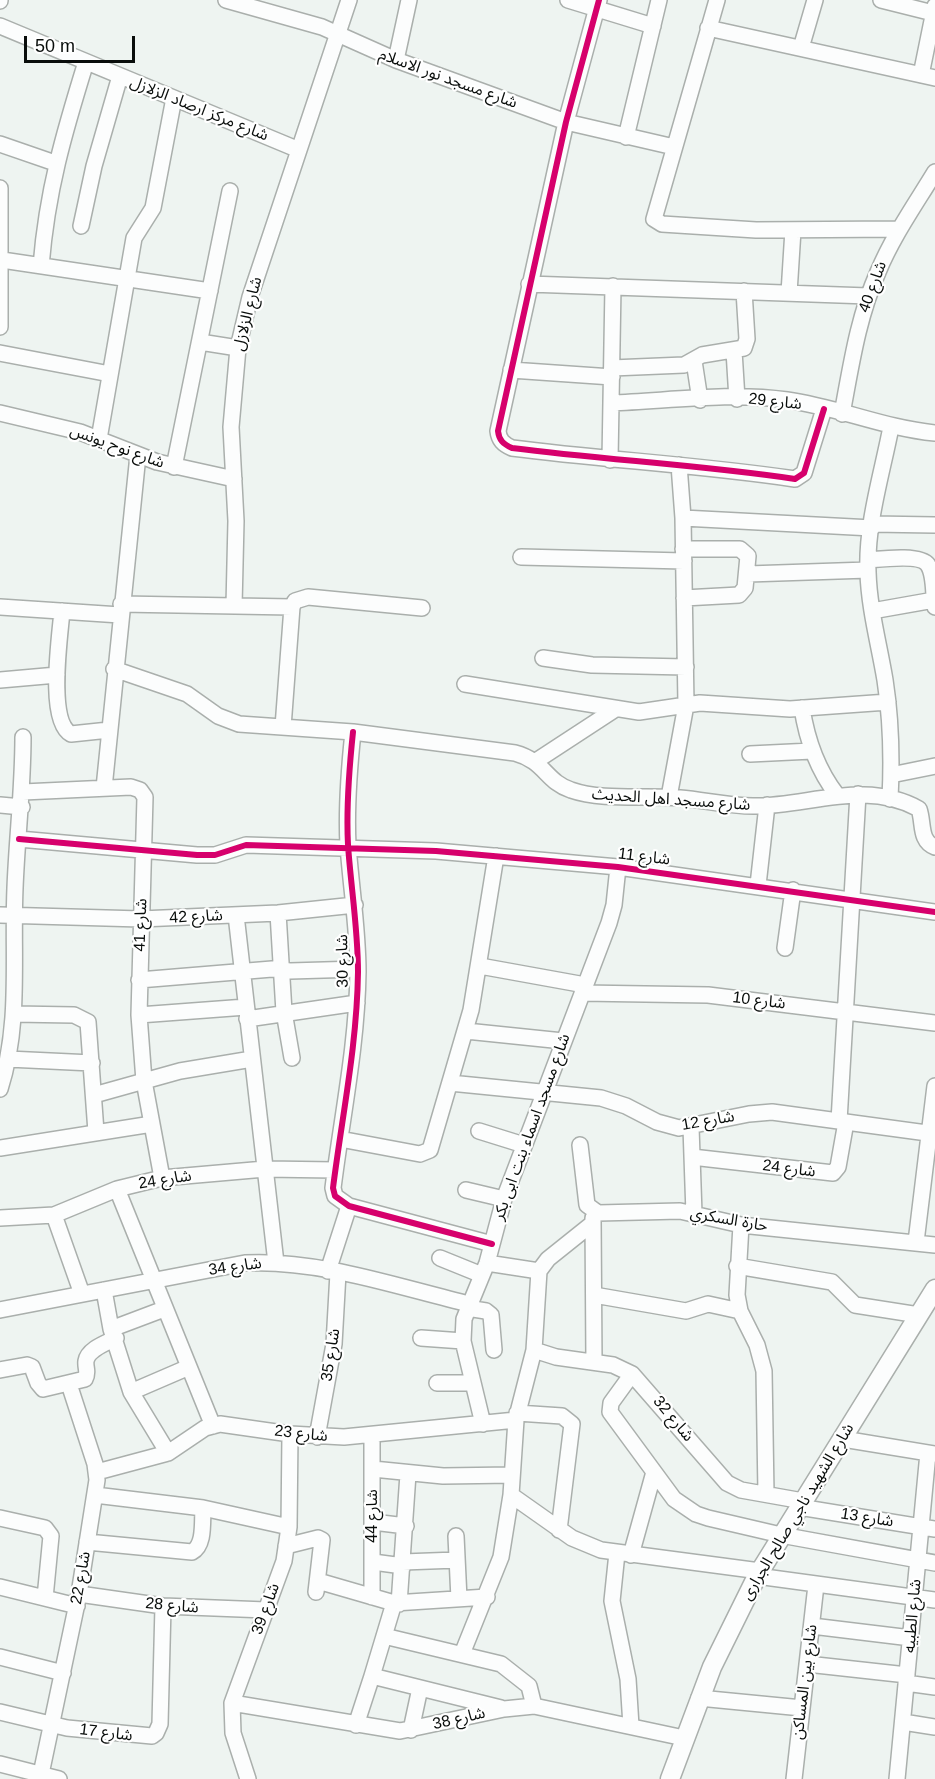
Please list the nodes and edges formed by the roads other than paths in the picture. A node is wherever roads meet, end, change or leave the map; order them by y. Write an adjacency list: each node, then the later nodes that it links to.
1 (226, 0): 14 (street, شارع مسجد نور الاسلام)
2 (349, 0): 14 (street, شارع الزلازل)
3 (409, 0): 16 (street)
4 (568, 0): 9 (street)
5 (659, 0): 12 (street)
6 (717, 0): 13 (street)
7 (815, 0): 15 (street)
8 (881, 0): 10 (street)
9 (597, 5): 12 (street); 21 (street)
10 (934, 9): 19 (street)
11 (0, 26): 17 (street, شارع مركز ارصاد الزلازل)
12 (653, 26): 22 (street)
13 (708, 28): 15 (street); 24 (street)
14 (338, 34): 16 (street, شارع مسجد نور الاسلام); 25 (street, شارع الزلازل)
15 (801, 48): 19 (street)
16 (396, 60): 21 (street, شارع مسجد نور الاسلام)
17 (86, 62): 18 (street, شارع مركز ارصاد الزلازل); 26 (street)
18 (120, 76): 20 (street, شارع مركز ارصاد الزلازل); 30 (street)
19 (928, 76)
20 (174, 98): 25 (street, شارع مركز ارصاد الزلازل); 35 (street)
21 (566, 122): 22 (street, شارع مسجد نور الاسلام); 36 (street)
22 (626, 137): 24 (street, شارع مسجد نور الاسلام)
23 (0, 144): 26 (street)
24 (674, 147): 32 (street)
25 (299, 150): 44 (street, شارع الزلازل)
26 (55, 163): 34 (street)
27 (935, 172): 31 (street, شارع 40)
28 (0, 188): 33 (street)
29 (230, 191): 38 (street)
30 (81, 226)
31 (899, 229): 32 (street); 41 (street, شارع 40)
32 (793, 230): 40 (street)
33 (2, 260): 34 (street); 42 (street)
34 (41, 266): 35 (street)
35 (128, 279): 38 (street); 50 (street)
36 (529, 284): 37 (street); 48 (street)
37 (613, 286): 39 (street); 49 (street)
38 (210, 291): 43 (street)
39 (744, 291): 40 (street); 45 (street)
40 (789, 293): 41 (street)
41 (868, 296): 56 (street, شارع 40)
42 (0, 327)
43 (200, 342): 44 (street); 63 (street)
44 (238, 348): 64 (street, شارع الزلازل)
45 (734, 351): 47 (street); 51 (street)
46 (0, 353): 50 (street)
47 (694, 361): 49 (street); 52 (street)
48 (511, 370): 49 (street); 61 (street)
49 (612, 372): 53 (street)
50 (110, 374): 59 (street)
51 (737, 399): 52 (street, شارع 29); 54 (street, شارع 29)
52 (700, 400): 53 (street, شارع 29)
53 (611, 403): 61 (street)
54 (824, 409): 56 (street, شارع 29); 62 (street)
55 (0, 413): 59 (street, شارع نوح يونس)
56 (842, 414): 57 (street, شارع 29)
57 (891, 427): 58 (street, شارع 29); 67 (street)
58 (935, 433)
59 (99, 439): 60 (street, شارع نوح يونس)
60 (138, 456): 63 (street, شارع نوح يونس); 78 (street)
61 (610, 460): 62 (street)
62 (679, 465): 65 (street)
63 (174, 467): 64 (street, شارع نوح يونس)
64 (234, 479): 74 (street, شارع الزلازل)
65 (683, 518): 67 (street); 68 (street)
66 (935, 525): 67 (street)
67 (872, 526): 70 (street)
68 (683, 555): 69 (street); 71 (street); 72 (street)
69 (521, 557)
70 (868, 565): 71 (street); 73 (street); 80 (street)
71 (748, 574): 72 (street)
72 (684, 598): 82 (street)
73 (934, 598): 80 (street)
74 (234, 606): 76 (street); 78 (street)
75 (0, 607): 79 (street)
76 (292, 607): 77 (street); 91 (street)
77 (422, 608)
78 (120, 610): 79 (street); 83 (street)
79 (62, 611): 84 (street)
80 (872, 611): 87 (street)
81 (543, 658): 82 (street)
82 (686, 667): 88 (street)
83 (114, 669): 91 (street, شارع مسجد اهل الحديث); 92 (street)
84 (57, 675): 85 (street); 92 (street)
85 (0, 680)
86 (465, 684): 90 (street)
87 (888, 702): 89 (street); 99 (street)
88 (686, 705): 89 (street); 90 (street); 103 (street)
89 (802, 708): 95 (street)
90 (614, 710): 97 (street)
91 (283, 727): 93 (street, شارع مسجد اهل الحديث)
92 (108, 730): 100 (street)
93 (353, 732): 97 (street, شارع مسجد اهل الحديث); 111 (street, شارع 30)
94 (23, 737): 104 (street)
95 (812, 751): 96 (street); 102 (street)
96 (750, 754)
97 (536, 761): 103 (street, شارع مسجد اهل الحديث)
98 (935, 766): 99 (street)
99 (891, 775): 105 (street)
100 (104, 788): 104 (street, شارع 41); 113 (street, شارع 41)
101 (858, 794): 102 (street, شارع مسجد اهل الحديث); 105 (street, شارع مسجد اهل الحديث); 120 (street)
102 (837, 795): 107 (street, شارع مسجد اهل الحديث)
103 (669, 797): 107 (street, شارع مسجد اهل الحديث)
104 (22, 799): 106 (street, شارع 41); 110 (street)
105 (890, 799): 108 (street, شارع مسجد اهل الحديث)
106 (0, 805)
107 (768, 805): 118 (street)
108 (919, 809): 109 (street, شارع مسجد اهل الحديث); 112 (street)
109 (935, 810)
110 (19, 840): 113 (street, شارع 11); 116 (street)
111 (348, 846): 113 (street, شارع 11); 114 (street, شارع 11); 121 (street, شارع 30)
112 (935, 848)
113 (144, 850): 126 (street, شارع 41)
114 (496, 856): 117 (street, شارع 11); 129 (street)
115 (0, 859): 116 (street)
116 (16, 859): 124 (street)
117 (618, 867): 118 (street, شارع 11); 135 (street, شارع مسجد اسماء بنت ابى بكر)
118 (758, 885): 119 (street, شارع 11)
119 (793, 890): 120 (street, شارع 11); 128 (street)
120 (852, 900): 122 (street, شارع 11); 138 (street)
121 (355, 905): 123 (street, شارع 42); 130 (street, شارع 30)
122 (935, 912)
123 (278, 913): 125 (street, شارع 42); 131 (street)
124 (7, 915): 126 (street, شارع 42); 127 (street)
125 (236, 915): 126 (street, شارع 42); 132 (street)
126 (141, 919): 133 (street, شارع 41)
127 (7, 948): 134 (street)
128 (785, 948)
129 (480, 966): 135 (street, شارع 10); 143 (street)
130 (358, 969): 131 (street); 136 (street, شارع 30)
131 (280, 970): 132 (street); 137 (street)
132 (242, 971): 133 (street); 139 (street)
133 (139, 980): 141 (street, شارع 41)
134 (7, 984): 140 (street)
135 (583, 989): 138 (street, شارع 10); 144 (street, شارع مسجد اسماء بنت ابى بكر)
136 (357, 1003): 137 (street); 161 (street, شارع 30)
137 (284, 1012): 139 (street); 145 (street)
138 (845, 1012): 142 (street, شارع 10); 155 (street)
139 (247, 1013): 141 (street); 147 (street)
140 (14, 1014): 146 (street); 148 (street)
141 (139, 1016): 149 (street, شارع 41)
142 (935, 1023)
143 (466, 1031): 144 (street); 150 (street)
144 (563, 1041): 153 (street, شارع مسجد اسماء بنت ابى بكر)
145 (292, 1058)
146 (8, 1059): 148 (street); 152 (street)
147 (252, 1059): 149 (street); 166 (street)
148 (92, 1063): 154 (street)
149 (144, 1080): 154 (street); 156 (street, شارع 41)
150 (450, 1083): 153 (street, شارع 12); 161 (street)
151 (935, 1086): 160 (street)
152 (0, 1089)
153 (543, 1092): 157 (street, شارع 12); 162 (street, شارع مسجد اسماء بنت ابى بكر)
154 (94, 1095): 159 (street)
155 (842, 1121): 157 (street, شارع 12); 160 (street, شارع 12); 165 (street, شارع 24)
156 (152, 1124): 159 (street); 168 (street, شارع 41)
157 (691, 1127): 165 (street)
158 (479, 1131): 162 (street)
159 (96, 1132): 164 (street)
160 (932, 1133): 178 (street)
161 (340, 1139): 167 (street, شارع 30)
162 (524, 1145): 171 (street, شارع مسجد اسماء بنت ابى بكر)
163 (580, 1145): 176 (street)
164 (0, 1148)
165 (692, 1157): 173 (street)
166 (265, 1169): 167 (street, شارع 24); 168 (street, شارع 24); 182 (street)
167 (335, 1170): 172 (street, شارع 30)
168 (162, 1178): 169 (street, شارع 24)
169 (117, 1189): 174 (street, شارع 24); 187 (street)
170 (466, 1190): 171 (street)
171 (504, 1199): 179 (street, شارع مسجد اسماء بنت ابى بكر)
172 (349, 1206): 179 (street); 186 (street, شارع 35)
173 (694, 1214): 176 (street, حارة السكري); 177 (street, حارة السكري)
174 (54, 1215): 175 (street, شارع 24); 190 (street)
175 (0, 1218)
176 (593, 1218): 185 (street); 191 (street)
177 (741, 1225): 178 (street, حارة السكري); 183 (street)
178 (916, 1242): 180 (street, حارة السكري)
179 (492, 1244): 184 (street, شارع مسجد اسماء بنت ابى بكر)
180 (935, 1245)
181 (440, 1258): 184 (street)
182 (276, 1263): 186 (street, شارع 34); 187 (street, شارع 34)
183 (737, 1266): 195 (street); 196 (street)
184 (485, 1269): 185 (street); 192 (street, شارع مسجد اسماء بنت ابى بكر)
185 (539, 1271): 201 (street)
186 (333, 1272): 192 (street, شارع 34); 215 (street, شارع 35)
187 (153, 1281): 189 (street, شارع 34); 193 (street)
188 (935, 1289): 196 (street, شارع الشهيد ناجي صالح الجرارى)
189 (104, 1290): 190 (street, شارع 34); 197 (street)
190 (82, 1294): 194 (street, شارع 34)
191 (594, 1296): 195 (street); 202 (street)
192 (468, 1306): 199 (street, شارع مسجد اسماء بنت ابى بكر); 200 (street, شارع 34)
193 (164, 1309): 197 (street); 203 (street)
194 (0, 1310)
195 (740, 1311): 224 (street)
196 (919, 1315): 216 (street, شارع الشهيد ناجي صالح الجرارى)
197 (114, 1333): 206 (street); 209 (street)
198 (421, 1338): 199 (street)
199 (464, 1341): 208 (street, شارع مسجد اسماء بنت ابى بكر)
200 (494, 1350)
201 (534, 1350): 202 (street, شارع 32); 210 (street)
202 (594, 1362): 205 (street, شارع 32)
203 (189, 1367): 209 (street); 212 (street)
204 (0, 1370): 206 (street)
205 (632, 1374): 221 (street); 224 (street, شارع 32)
206 (69, 1383): 220 (street, شارع 22)
207 (437, 1383): 208 (street)
208 (473, 1383): 211 (street, شارع مسجد اسماء بنت ابى بكر)
209 (131, 1392): 217 (street)
210 (517, 1416): 211 (street, شارع 23); 223 (street); 234 (street, شارع 23)
211 (483, 1424): 214 (street, شارع 23)
212 (213, 1425): 213 (street, شارع 23); 217 (street)
213 (290, 1434): 215 (street, شارع 23); 232 (street, شارع 39)
214 (372, 1436): 215 (street, شارع 23); 219 (street, شارع 44)
215 (317, 1437)
216 (843, 1438): 218 (street); 227 (street, شارع الشهيد ناجي صالح الجرارى)
217 (168, 1453): 220 (street)
218 (932, 1454): 233 (street, شارع الطبيه)
219 (373, 1469): 222 (street); 230 (street, شارع 44)
220 (97, 1472): 226 (street, شارع 22)
221 (654, 1472): 235 (street); 239 (street)
222 (408, 1474): 223 (street); 231 (street)
223 (512, 1475): 225 (street)
224 (766, 1494): 227 (street, شارع 32)
225 (512, 1495): 234 (street); 249 (street)
226 (95, 1496): 228 (street); 237 (street, شارع 22)
227 (801, 1504): 233 (street, شارع 13); 235 (street, شارع الشهيد ناجي صالح الجرارى)
228 (203, 1508): 232 (street); 237 (street)
229 (0, 1518): 250 (street)
230 (373, 1522): 231 (street); 242 (street, شارع 44)
231 (406, 1526): 244 (street)
232 (289, 1527): 238 (street, شارع 39)
233 (928, 1528): 241 (street, شارع الطبيه)
234 (560, 1530): 239 (street)
235 (781, 1535): 241 (street); 245 (street, شارع الشهيد ناجي صالح الجرارى)
236 (456, 1536): 240 (street)
237 (87, 1542): 253 (street, شارع 22)
238 (286, 1546): 248 (street); 257 (street, شارع 39)
239 (624, 1554): 245 (street); 278 (street)
240 (457, 1560): 244 (street); 252 (street)
241 (918, 1560): 243 (street); 251 (street, شارع الطبيه)
242 (373, 1562): 244 (street); 248 (street, شارع 44)
243 (935, 1563)
244 (403, 1564): 255 (street)
245 (759, 1574): 246 (street); 269 (street, شارع الشهيد ناجي صالح الجرارى)
246 (816, 1585): 251 (street); 258 (street, شارع بين المساكن)
247 (0, 1587): 250 (street, شارع 28)
248 (372, 1597): 255 (street)
249 (487, 1597): 252 (street); 261 (street)
250 (45, 1598): 253 (street, شارع 28)
251 (915, 1598): 254 (street); 260 (street, شارع الطبيه)
252 (459, 1599): 255 (street)
253 (78, 1600): 256 (street, شارع 28); 264 (street, شارع 22)
254 (935, 1600)
255 (397, 1604): 259 (street)
256 (163, 1606): 257 (street, شارع 28); 277 (street, شارع 17)
257 (266, 1611): 270 (street, شارع 39)
258 (812, 1626): 260 (street); 263 (street, شارع بين المساكن)
259 (384, 1636): 261 (street); 265 (street)
260 (911, 1638): 266 (street, شارع الطبيه)
261 (462, 1654): 271 (street)
262 (0, 1657): 264 (street)
263 (807, 1664): 266 (street); 272 (street, شارع بين المساكن)
264 (63, 1673): 277 (street, شارع 22)
265 (372, 1676): 268 (street); 276 (street)
266 (907, 1679): 267 (street); 275 (street, شارع الطبيه)
267 (935, 1687)
268 (420, 1688): 273 (street); 280 (street)
269 (699, 1698): 272 (street); 281 (street, شارع الشهيد ناجي صالح الجرارى)
270 (232, 1703): 276 (street, شارع 38); 285 (street, شارع 39)
271 (534, 1706): 273 (street, شارع 38); 278 (street, شارع 38)
272 (802, 1708): 287 (street, شارع بين المساكن)
273 (504, 1709): 280 (street, شارع 38)
274 (0, 1712): 277 (street, شارع 17)
275 (903, 1722): 279 (street); 288 (street, شارع الطبيه)
276 (356, 1725): 280 (street, شارع 38)
277 (51, 1726): 283 (street, شارع 22)
278 (631, 1726): 281 (street, شارع 38)
279 (935, 1726)
280 (411, 1730)
281 (684, 1738): 286 (street, شارع الشهيد ناجي صالح الجرارى)
282 (0, 1764): 283 (street)
283 (41, 1774): 284 (street)
284 (59, 1779)
285 (248, 1779)
286 (670, 1779)
287 (794, 1779)
288 (897, 1779)

